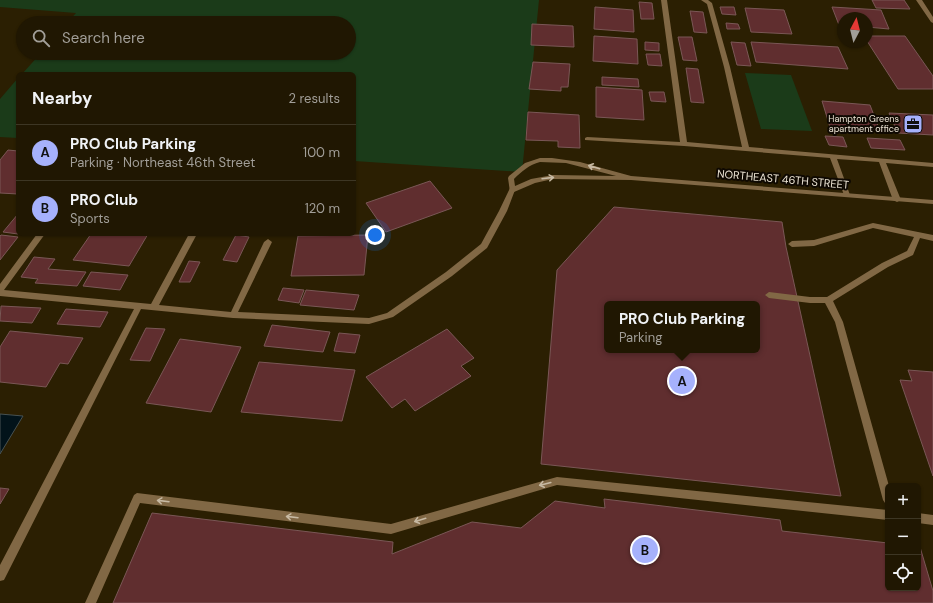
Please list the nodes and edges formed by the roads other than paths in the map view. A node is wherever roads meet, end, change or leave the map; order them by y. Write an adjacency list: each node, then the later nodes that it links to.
1 (664, 0): 6 (street)
2 (704, 0): 7 (street)
3 (919, 0): 4 (street)
4 (933, 21)
5 (587, 139): 6 (street)
6 (684, 144): 7 (street)
7 (746, 149): 8 (street)
8 (833, 156): 9 (street); 13 (street)
9 (882, 160): 10 (street); 14 (street)
10 (933, 165)
11 (631, 178): 12 (street, NORTHEAST 46TH STREET, one-way to 11); 12 (street, NORTHEAST 46TH STREET, one-way to 12); 13 (street, NORTHEAST 46TH STREET)
12 (512, 190): 28 (street)
13 (847, 195): 14 (street, NORTHEAST 46TH STREET)
14 (897, 200): 15 (street, NORTHEAST 46TH STREET)
15 (933, 202)
16 (40, 236): 22 (street)
17 (192, 236): 27 (street)
18 (918, 236): 19 (street); 21 (street); 25 (street)
19 (933, 238)
20 (268, 242): 28 (street)
21 (792, 244)
22 (0, 290)
23 (0, 294): 26 (street)
24 (769, 294): 25 (street)
25 (828, 300): 29 (street)
26 (139, 306): 27 (street); 33 (street)
27 (154, 308): 28 (street)
28 (233, 315)
29 (885, 489)
30 (885, 515): 34 (street, one-way to 34)
31 (921, 518): 32 (street)
32 (933, 520)
33 (0, 576)
34 (90, 603)

